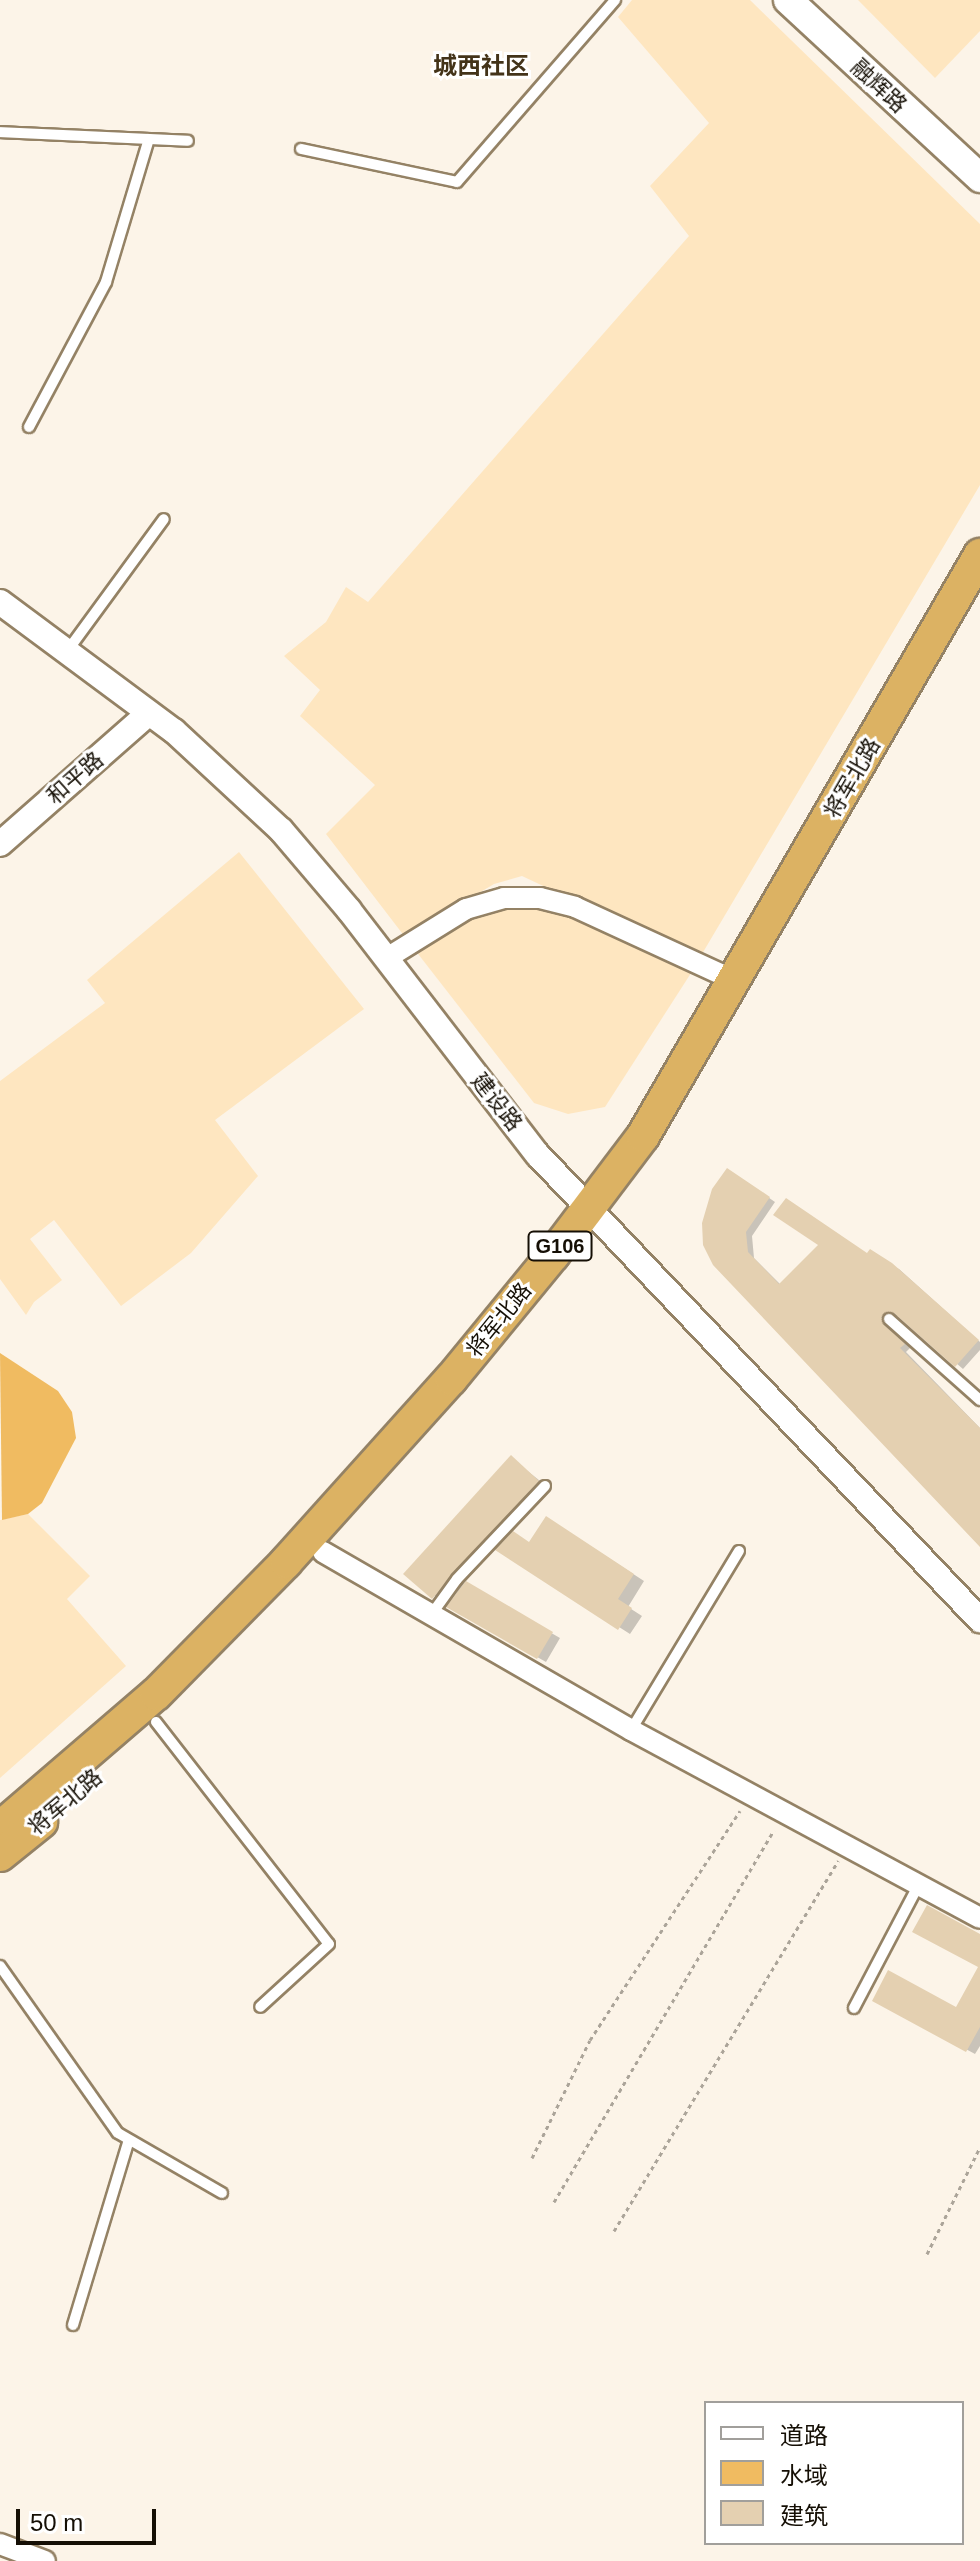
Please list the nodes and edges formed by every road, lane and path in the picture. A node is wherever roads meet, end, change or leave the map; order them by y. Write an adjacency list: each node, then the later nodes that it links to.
1 (615, 0): 6 (lane)
2 (788, 0): 7 (main road, 融辉路)
3 (0, 132): 4 (lane)
4 (149, 139): 5 (lane); 8 (lane)
5 (188, 141)
6 (301, 149)
7 (977, 177)
8 (29, 427)
9 (164, 519): 13 (lane)
10 (980, 555): 17 (highway, 将军北路 / G106)
11 (980, 596): 18 (highway, 将军北路 / G106)
12 (0, 602): 13 (street, 建设路)
13 (67, 652): 14 (street, 建设路)
14 (149, 713): 15 (street, 和平路); 16 (street, 建设路)
15 (0, 844)
16 (387, 958): 17 (street); 18 (street, 建设路)
17 (736, 981): 18 (highway, 将军北路 / G106)
18 (596, 1216): 23 (highway, 将军北路 / G106); 25 (street, 建设路); 30 (highway, 将军北路 / G106)
19 (889, 1319): 20 (lane)
20 (980, 1400)
21 (545, 1486): 24 (lane)
22 (739, 1551): 27 (lane)
23 (323, 1552): 24 (street); 26 (highway, 将军北路 / G106)
24 (431, 1615): 27 (street)
25 (980, 1620)
26 (156, 1722): 32 (highway, 将军北路 / G106); 36 (lane)
27 (631, 1730): 28 (street)
28 (751, 1794): 29 (street); 40 (path)
29 (784, 1812): 31 (street); 42 (path)
30 (0, 1828)
31 (847, 1846): 33 (street); 43 (path)
32 (0, 1855)
33 (919, 1884): 34 (street); 37 (lane)
34 (980, 1918)
35 (0, 1966): 38 (lane)
36 (260, 2007)
37 (854, 2008)
38 (129, 2140): 41 (lane); 45 (lane)
39 (980, 2147): 44 (path)
40 (532, 2158)
41 (222, 2193)
42 (554, 2202)
43 (614, 2231)
44 (927, 2254)
45 (73, 2325)
46 (0, 2544): 47 (street)
47 (31, 2559)

